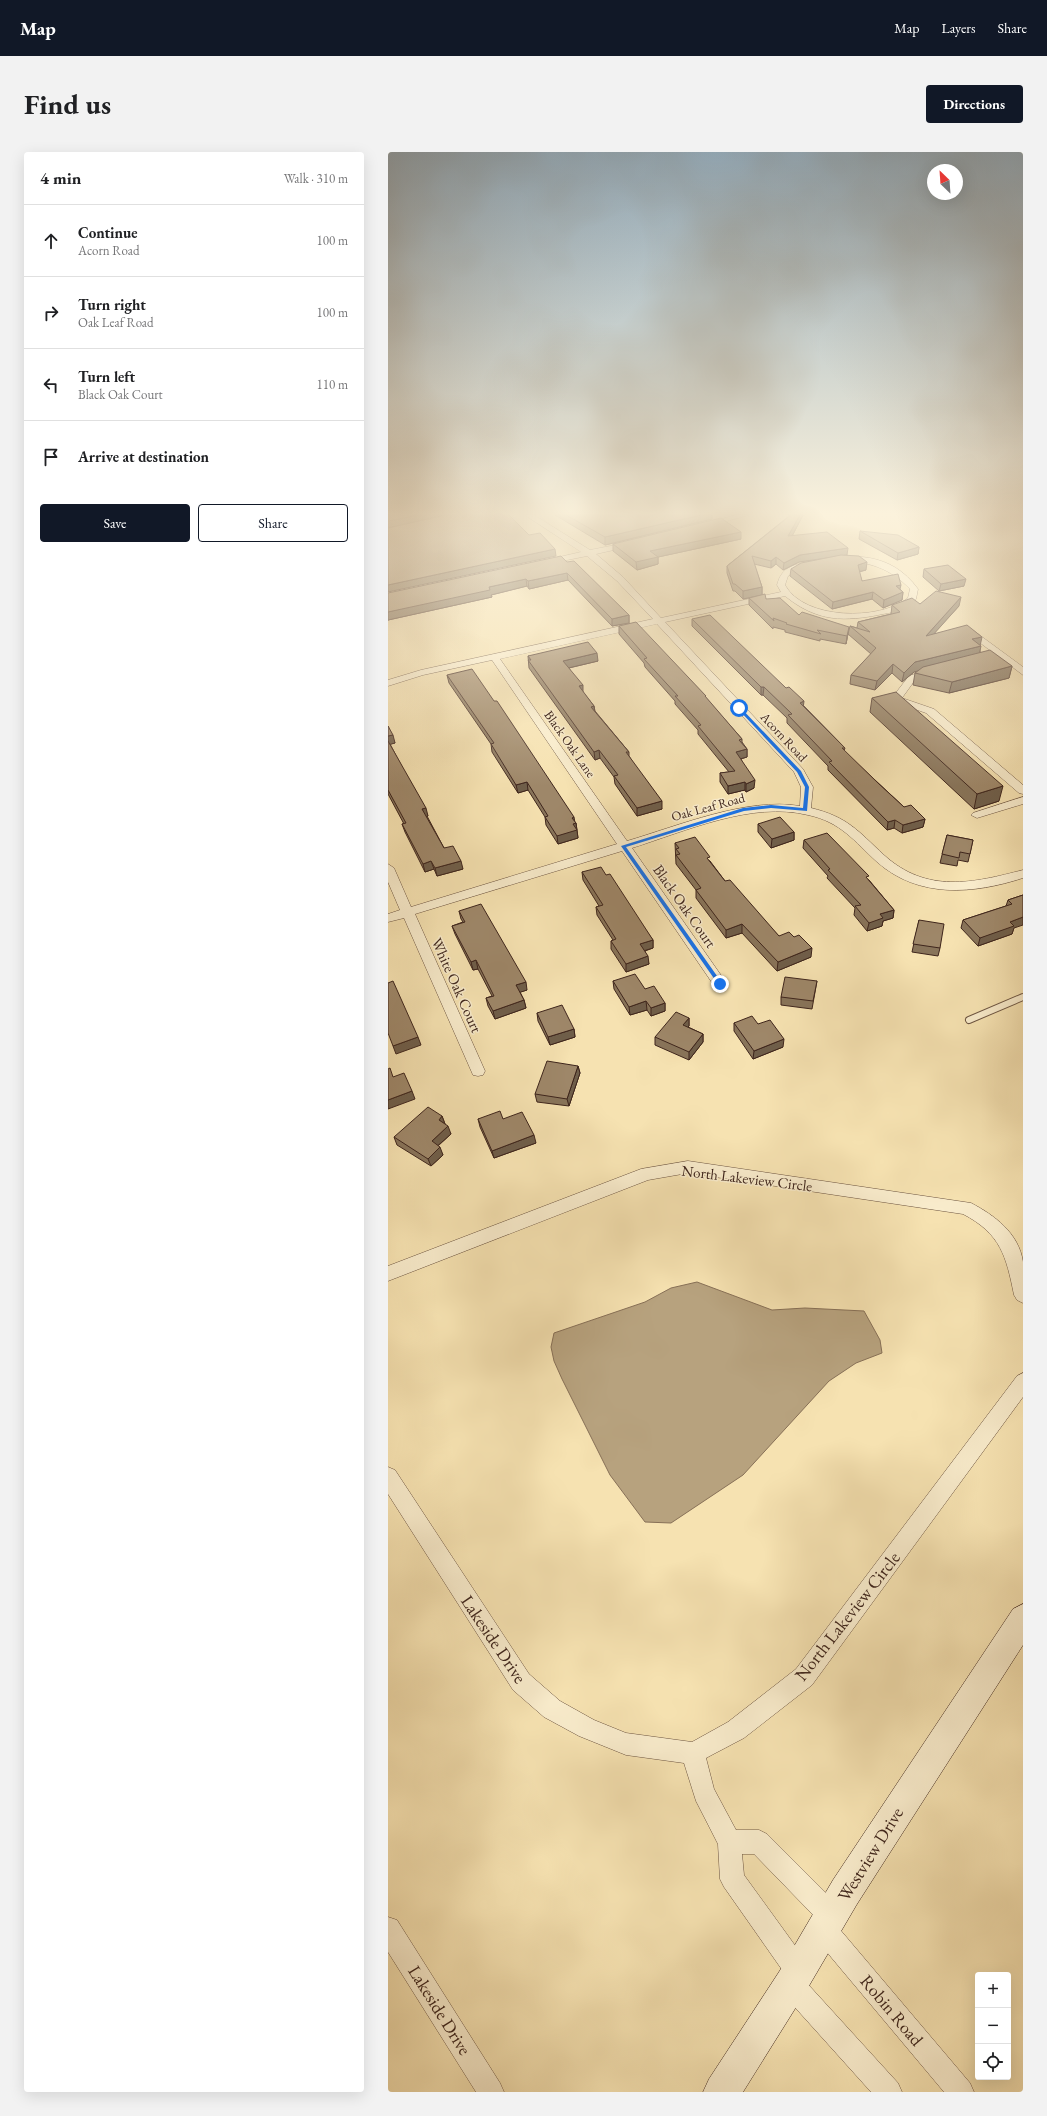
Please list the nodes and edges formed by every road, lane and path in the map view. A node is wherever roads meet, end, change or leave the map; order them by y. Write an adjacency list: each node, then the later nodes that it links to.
1 (645, 606): 5 (street, Acorn Road)
2 (729, 606): 5 (street)
3 (802, 606): 4 (street)
4 (904, 606)
5 (659, 621): 8 (street); 15 (street, Acorn Road)
6 (974, 634): 7 (street)
7 (1000, 654): 9 (street); 11 (street)
8 (494, 658): 12 (street); 17 (street, Black Oak Lane)
9 (985, 658)
10 (940, 669): 13 (street)
11 (1023, 672)
12 (388, 684)
13 (1023, 791)
14 (1023, 800): 16 (street)
15 (805, 810): 17 (street, Oak Leaf Road); 19 (street, Oak Leaf Road)
16 (977, 815)
17 (623, 846): 20 (street, Oak Leaf Road); 22 (street, Black Oak Court)
18 (388, 868): 20 (street, White Oak Court)
19 (1023, 874)
20 (408, 912): 21 (street, Oak Leaf Road); 25 (street, White Oak Court)
21 (388, 918)
22 (720, 984)
23 (1023, 997): 24 (lane)
24 (969, 1020)
25 (478, 1071)
26 (388, 1274): 27 (street, North Lakeview Circle)
27 (1023, 1295)
28 (1023, 1382): 31 (street, North Lakeview Circle)
29 (388, 1477): 31 (street, Lakeside Drive)
30 (1023, 1619): 33 (street, Westview Drive)
31 (694, 1753): 32 (street)
32 (730, 1842): 33 (street); 35 (street)
33 (827, 1922): 35 (street, Westview Drive); 39 (street, Robin Road)
34 (388, 1928): 36 (street, Lakeside Drive)
35 (795, 1977): 37 (street, Westview Drive); 38 (street)
36 (491, 2092)
37 (722, 2092)
38 (889, 2092)
39 (961, 2092)

